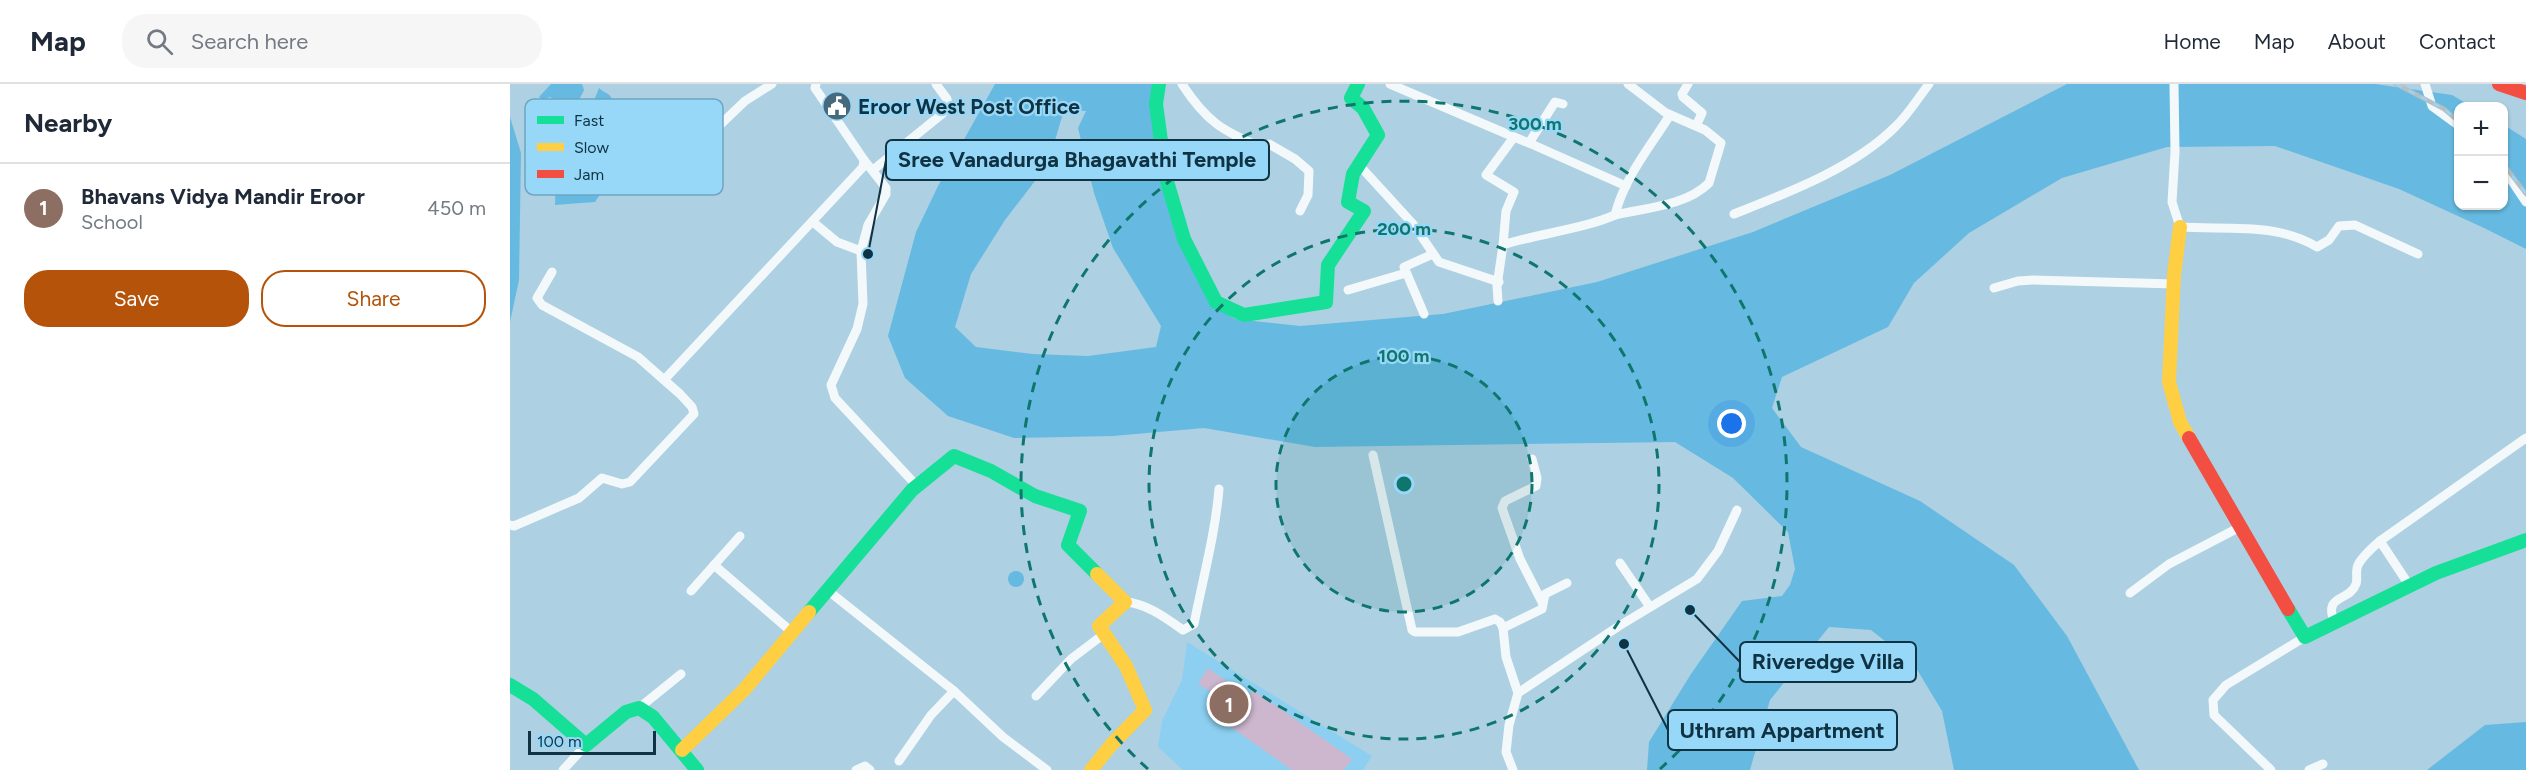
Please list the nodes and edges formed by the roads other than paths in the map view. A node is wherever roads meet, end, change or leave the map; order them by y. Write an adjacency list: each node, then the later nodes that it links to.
1 (772, 84): 17 (street)
2 (936, 84): 25 (street)
3 (1159, 84): 24 (street)
4 (1182, 84): 22 (street)
5 (1358, 84): 24 (street)
6 (1390, 84): 20 (street)
7 (1628, 84): 16 (street)
8 (1688, 84): 19 (street)
9 (1929, 84): 31 (street)
10 (2174, 84): 34 (street)
11 (2499, 84): 14 (street)
12 (814, 85): 23 (street)
13 (2425, 85): 18 (street)
14 (2526, 93)
15 (1563, 104): 21 (street)
16 (1670, 115): 19 (street); 28 (street)
17 (723, 122)
18 (2454, 122)
19 (1696, 126): 32 (street)
20 (1514, 137): 21 (street); 35 (street)
21 (1529, 143): 28 (street)
22 (1263, 148): 26 (street); 30 (street)
23 (864, 160): 25 (street); 33 (street)
24 (1359, 165): 37 (street)
25 (873, 170): 36 (street)
26 (1238, 174)
27 (2508, 175): 29 (street)
28 (1626, 186): 32 (street)
29 (2526, 202)
30 (1300, 211)
31 (1734, 214)
32 (1615, 215): 35 (street)
33 (813, 222): 36 (street); 47 (street)
34 (2180, 227): 38 (street); 42 (street)
35 (1503, 246): 41 (street)
36 (861, 251): 51 (street)
37 (1433, 254): 40 (street); 41 (street)
38 (2418, 254)
39 (552, 272): 47 (street)
40 (1406, 273): 44 (street); 46 (street)
41 (1499, 282): 45 (street)
42 (2174, 284): 43 (street); 55 (street)
43 (1994, 288)
44 (1348, 290)
45 (1498, 301)
46 (1424, 314)
47 (664, 380): 54 (street)
48 (2526, 438): 57 (street)
49 (1373, 455): 70 (street)
50 (1532, 459): 67 (street)
51 (917, 486): 63 (street); 66 (street)
52 (1219, 489): 66 (street)
53 (1737, 510): 68 (street)
54 (510, 525)
55 (2240, 527): 65 (street); 73 (street)
56 (740, 536): 60 (street)
57 (2380, 540): 62 (street); 69 (street)
58 (2526, 540): 62 (street)
59 (1620, 563): 68 (street)
60 (714, 565): 64 (street); 71 (street)
61 (1567, 583): 67 (street)
62 (2409, 585): 69 (street)
63 (826, 590): 71 (street); 76 (street)
64 (691, 591)
65 (2130, 593)
66 (1125, 602): 72 (street)
67 (1542, 602): 70 (street)
68 (1650, 607): 77 (street)
69 (2335, 624): 73 (street)
70 (1503, 628): 77 (street)
71 (793, 633): 81 (street)
72 (1104, 634): 78 (street); 89 (street)
73 (2305, 638): 91 (street)
74 (681, 674): 79 (street)
75 (510, 685): 80 (street)
76 (954, 690): 82 (street); 88 (street)
77 (1518, 693): 90 (street)
78 (1036, 696)
79 (639, 708): 80 (street); 81 (street)
80 (586, 745): 84 (street)
81 (682, 750): 85 (street)
82 (899, 761)
83 (2323, 764): 92 (street)
84 (563, 770)
85 (697, 770)
86 (856, 770): 87 (street)
87 (870, 770)
88 (1047, 770)
89 (1091, 770)
90 (1513, 770)
91 (2271, 770)
92 (2309, 770)

